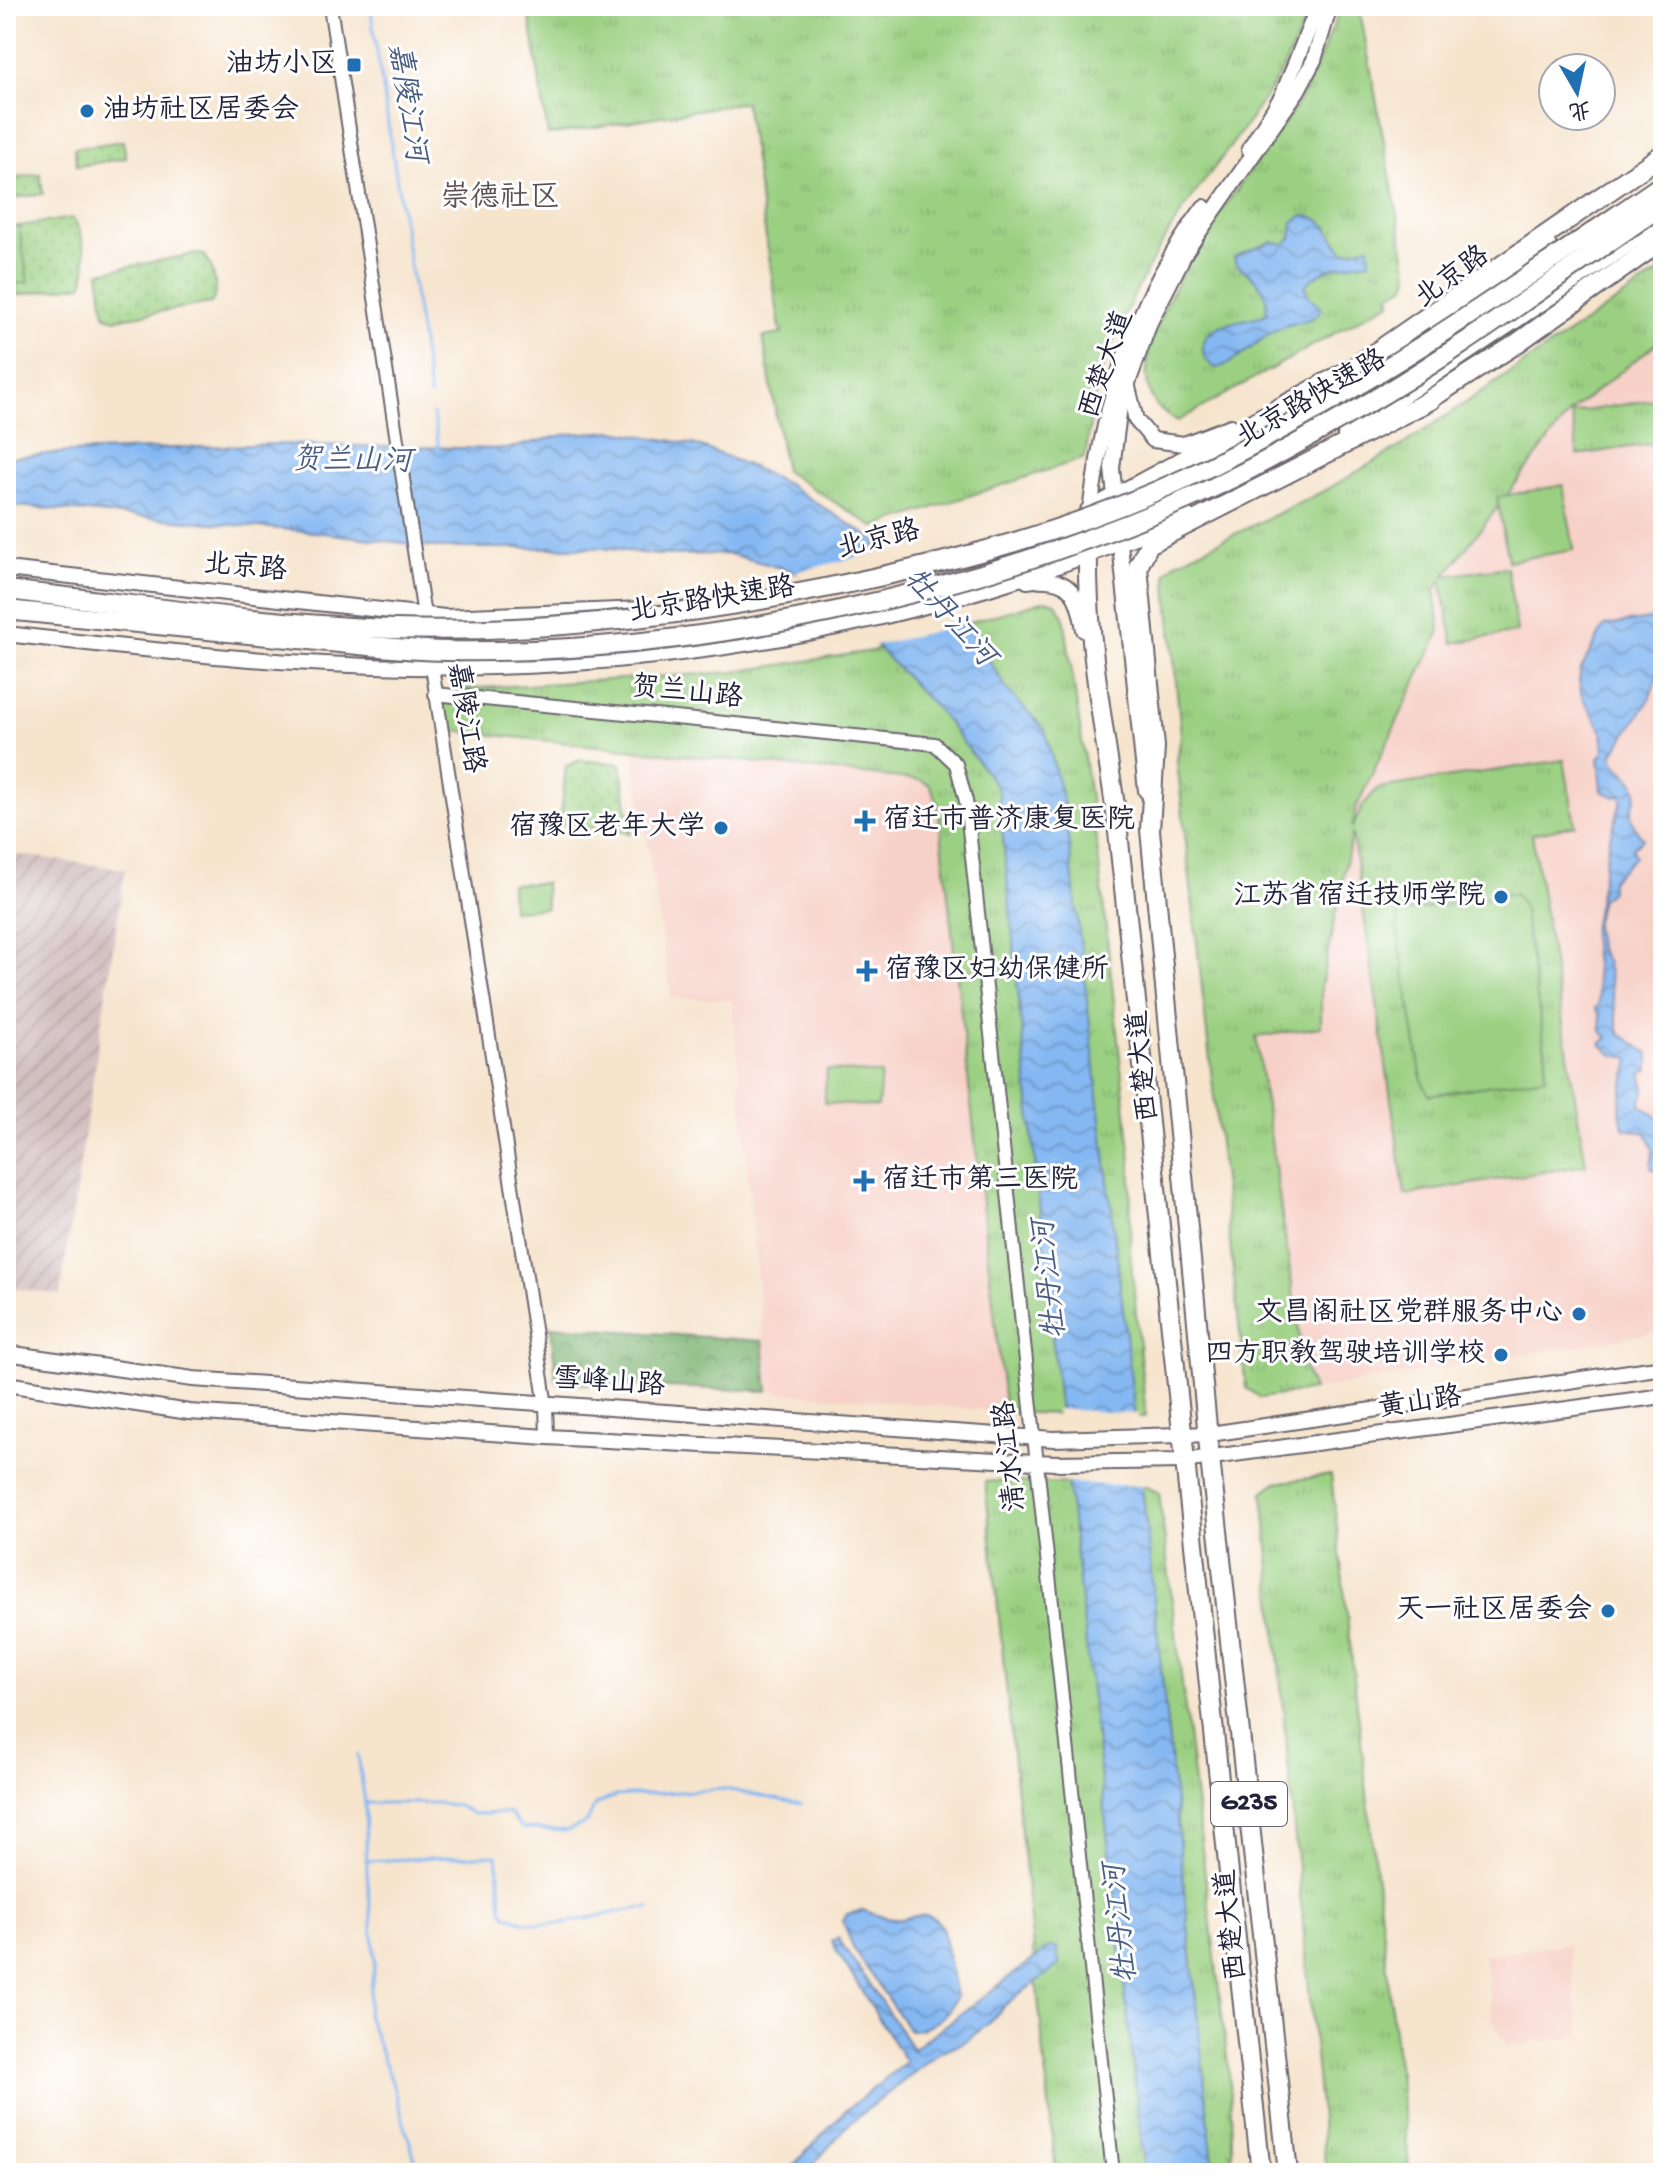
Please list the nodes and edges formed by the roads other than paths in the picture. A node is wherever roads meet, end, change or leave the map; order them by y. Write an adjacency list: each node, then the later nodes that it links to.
1 (330, 6): 22 (street, 嘉陵江路)
2 (1318, 6): 15 (main road, 西楚大道)
3 (1330, 6): 10 (main road, 西楚大道)
4 (1663, 154): 11 (highway)
5 (1663, 162): 14 (main road, 北京路)
6 (1663, 184): 20 (highway, 北京路快速路, bridge)
7 (1663, 205): 21 (highway, 北京路快速路, bridge)
8 (1663, 222): 13 (main road)
9 (1663, 240): 12 (highway)
10 (1128, 387): 11 (main road); 14 (main road, 西楚大道)
11 (1298, 398): 14 (highway)
12 (1365, 434): 13 (highway); 27 (highway)
13 (1229, 497): 16 (main road)
14 (1115, 500): 15 (highway); 16 (main road, 西楚大道)
15 (1090, 511): 17 (highway, 西楚大道); 22 (main road, 北京路, bridge)
16 (1120, 542): 17 (main road); 27 (main road, 西楚大道)
17 (1086, 554): 19 (main road); 28 (highway, 西楚大道)
18 (6, 569): 22 (main road, 北京路)
19 (999, 585): 24 (main road); 28 (main road)
20 (6, 590)
21 (6, 610)
22 (424, 614): 24 (street, 嘉陵江路)
23 (6, 634): 24 (main road)
24 (431, 665): 25 (street, 嘉陵江路)
25 (435, 694): 26 (street, 贺兰山路); 33 (street, 嘉陵江路)
26 (935, 744): 37 (street, 清水江路)
27 (1150, 830): 34 (highway, 西楚大道)
28 (1118, 836): 35 (highway, 西楚大道)
29 (6, 1353): 33 (main road, 雪峰山路)
30 (1663, 1367): 34 (main road, 黄山路)
31 (6, 1384): 36 (main road, 雪峰山路)
32 (1663, 1396): 38 (main road, 黄山路)
33 (546, 1406): 36 (street, 嘉陵江路); 37 (main road, 雪峰山路)
34 (1210, 1434): 35 (main road, 雪峰山路); 38 (highway, 西楚大道 / G235)
35 (1183, 1436): 37 (main road, 雪峰山路); 39 (highway, G235)
36 (547, 1437): 40 (main road, 雪峰山路)
37 (1034, 1438): 40 (street, 清水江路)
38 (1210, 1458): 39 (main road, 黄山路); 43 (highway, 西楚大道 / G235)
39 (1183, 1461): 40 (main road, 雪峰山路); 42 (highway, 西楚大道 / G235)
40 (1035, 1463): 41 (street, 清水江路)
41 (1113, 2173)
42 (1261, 2173)
43 (1288, 2173)

